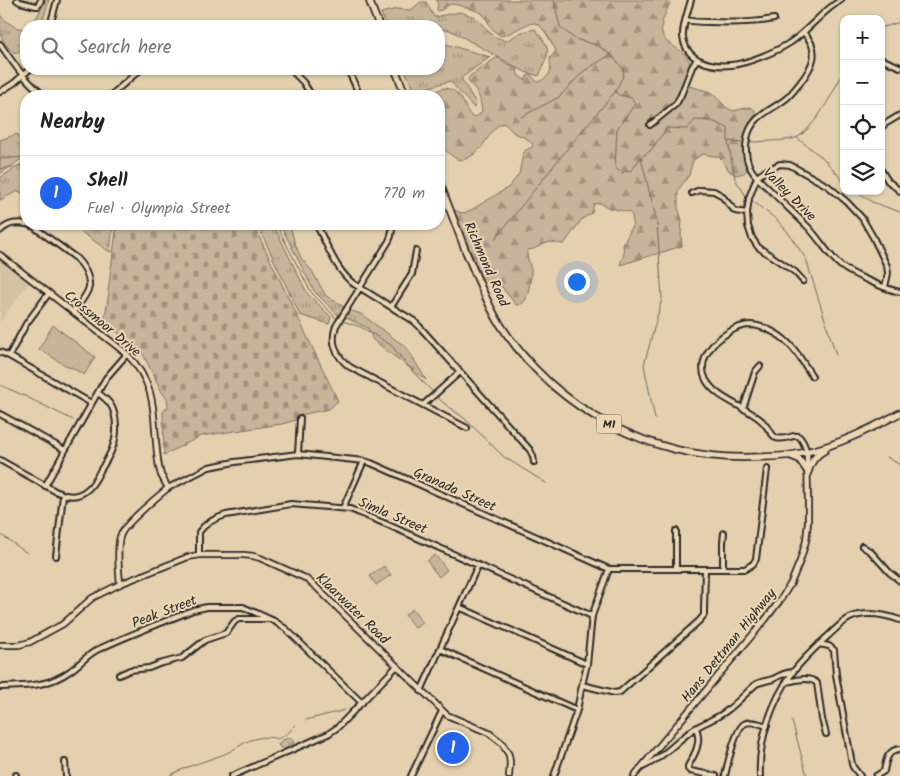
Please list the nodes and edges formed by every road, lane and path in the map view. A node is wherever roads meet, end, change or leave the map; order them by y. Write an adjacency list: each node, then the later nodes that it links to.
1 (17, 0): 2 (street)
2 (41, 0)
3 (57, 0): 8 (street)
4 (369, 0): 9 (highway)
5 (691, 0): 10 (street)
6 (841, 0): 11 (street)
7 (774, 19): 10 (street)
8 (52, 20)
9 (377, 20)
10 (686, 20): 13 (street)
11 (804, 33): 13 (street); 31 (street, Valley Drive)
12 (0, 44): 16 (street)
13 (697, 59): 30 (street)
14 (883, 60): 15 (street)
15 (900, 67)
16 (20, 72)
17 (134, 75): 23 (street)
18 (296, 75): 24 (street)
19 (350, 75): 25 (street)
20 (397, 75): 26 (highway)
21 (23, 76): 22 (street); 27 (street)
22 (38, 90)
23 (117, 90)
24 (309, 90)
25 (357, 90)
26 (404, 90)
27 (0, 92)
28 (900, 115): 29 (street)
29 (885, 124)
30 (650, 125)
31 (757, 177): 36 (street); 45 (street, Valley Drive); 45 (street)
32 (885, 177): 33 (street)
33 (900, 192)
34 (692, 193): 36 (street)
35 (445, 197): 69 (highway, Richmond Road / M1)
36 (747, 213): 44 (street)
37 (20, 223): 41 (street)
38 (38, 230): 50 (street)
39 (319, 230): 46 (street)
40 (392, 230): 46 (street)
41 (0, 231)
42 (416, 251): 49 (street)
43 (0, 255): 48 (street, Crossmoor Drive)
44 (803, 281)
45 (884, 287): 47 (street, Valley Drive)
46 (360, 288): 49 (street); 59 (street)
47 (900, 292)
48 (49, 293): 50 (street, Crossmoor Drive); 53 (street)
49 (391, 307): 55 (street)
50 (74, 312): 52 (street, Crossmoor Drive)
51 (0, 352): 53 (street)
52 (127, 354): 57 (street); 76 (street, Crossmoor Drive)
53 (9, 356): 58 (street)
54 (760, 366): 60 (street)
55 (460, 372): 59 (street); 72 (street)
56 (812, 376): 60 (street)
57 (98, 393): 58 (street); 77 (street)
58 (91, 403): 66 (street)
59 (423, 405): 64 (street)
60 (743, 409): 67 (street)
61 (900, 413): 65 (highway, Richmond Road / M1)
62 (0, 414): 66 (street)
63 (300, 418): 68 (street)
64 (467, 428)
65 (838, 443): 67 (highway, Richmond Road / M1); 74 (highway)
66 (65, 450): 75 (street)
67 (807, 452): 69 (highway, Richmond Road / M1); 74 (street, Hans Dettman Highway)
68 (298, 454): 71 (street, Granada Street); 76 (street, Granada Street)
69 (789, 455): 74 (highway)
70 (0, 460): 75 (street)
71 (364, 461): 78 (street); 85 (street, Granada Street)
72 (534, 462)
73 (767, 469): 88 (street, Granada Street)
74 (808, 472): 116 (street, Hans Dettman Highway)
75 (45, 486): 77 (street)
76 (168, 488): 89 (street, Granada Street)
77 (64, 495): 83 (street)
78 (344, 508): 82 (street, Simla Street); 84 (street, Simla Street)
79 (676, 530): 86 (street)
80 (724, 533): 88 (street)
81 (862, 546): 91 (street)
82 (199, 555): 90 (street, Klaarwater Road); 101 (street, Klaarwater Road)
83 (56, 556)
84 (478, 565): 93 (street); 94 (street, Simla Street)
85 (609, 569): 86 (street, Granada Street); 94 (street)
86 (676, 569): 87 (street, Granada Street)
87 (704, 569): 88 (street, Granada Street); 105 (street)
88 (723, 569)
89 (119, 570): 90 (street); 92 (street, Granada Street)
90 (131, 580): 92 (street, Klaarwater Road)
91 (900, 581)
92 (120, 584): 98 (street, Klaarwater Road)
93 (459, 607): 99 (street); 100 (street)
94 (592, 616): 100 (street)
95 (270, 618): 103 (street); 106 (street, Peak Street); 108 (street, Peak Street)
96 (900, 620): 97 (street)
97 (818, 644): 102 (street); 126 (street)
98 (0, 645)
99 (440, 649): 107 (street); 110 (street)
100 (587, 664): 105 (street)
101 (397, 666): 107 (street, Klaarwater Road); 108 (street)
102 (793, 672): 104 (street); 112 (street)
103 (119, 675)
104 (787, 682): 111 (street); 113 (street)
105 (582, 685): 110 (street)
106 (0, 687)
107 (422, 691): 109 (street, Klaarwater Road)
108 (362, 703): 118 (street)
109 (442, 710): 119 (street); 120 (street, Klaarwater Road)
110 (576, 710): 121 (street)
111 (767, 726): 124 (street); 125 (street)
112 (696, 728): 116 (street); 123 (street)
113 (826, 734)
114 (900, 748): 127 (street)
115 (65, 762): 117 (street)
116 (641, 768): 122 (street, Hans Dettman Highway)
117 (66, 776)
118 (232, 776)
119 (411, 776)
120 (509, 776)
121 (554, 776)
122 (634, 776)
123 (716, 776)
124 (725, 776)
125 (760, 776)
126 (860, 776)
127 (876, 776)

